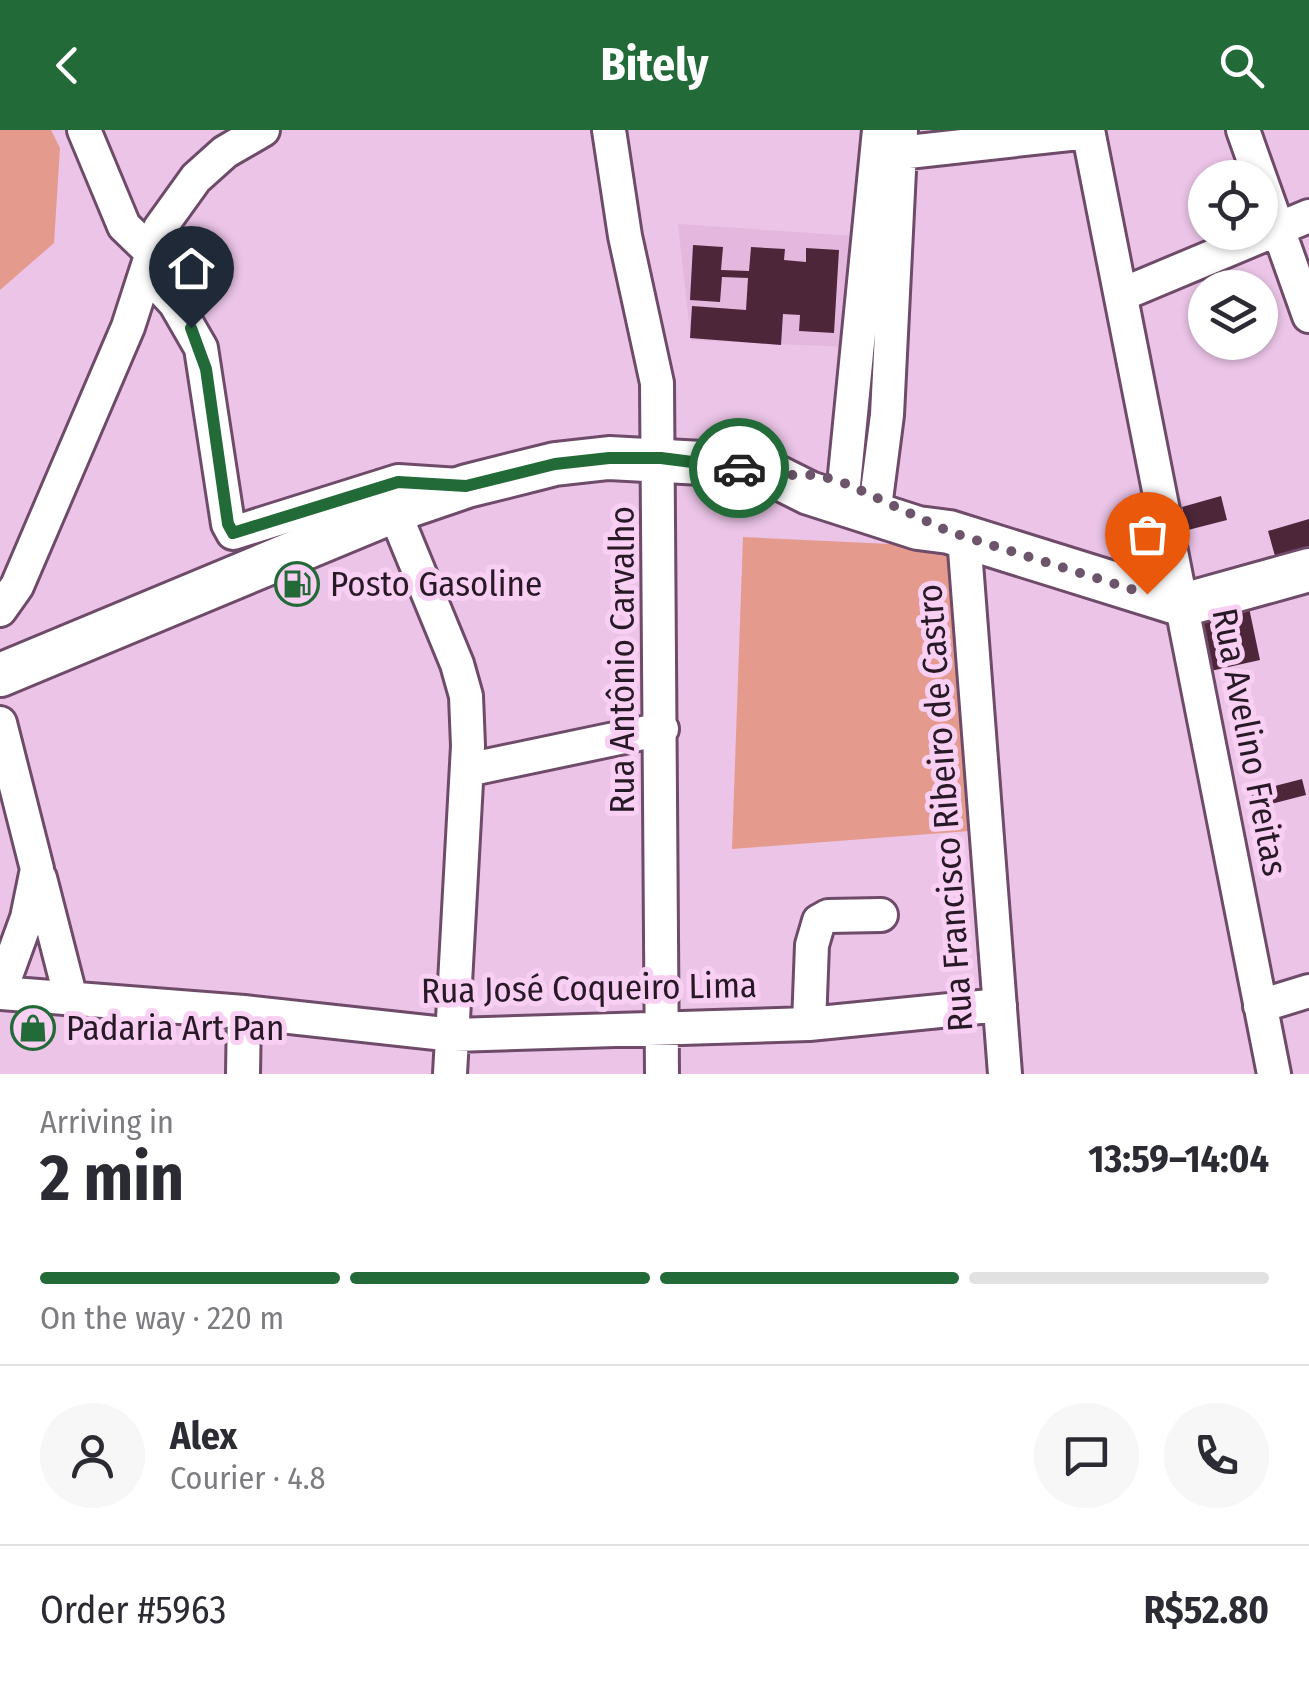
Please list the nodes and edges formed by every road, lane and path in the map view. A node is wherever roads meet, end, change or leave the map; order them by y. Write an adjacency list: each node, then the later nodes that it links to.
1 (84, 130): 8 (street)
2 (263, 130): 8 (street)
3 (608, 130): 11 (street, Rua Antônio Carvalho)
4 (1242, 130): 7 (street)
5 (1088, 131): 6 (street); 9 (street, Rua Avelino Freitas)
6 (893, 138): 13 (street)
7 (1296, 224): 9 (street); 10 (street)
8 (151, 264): 12 (street); 18 (street)
9 (1123, 294): 17 (street, Rua Avelino Freitas)
10 (1309, 316)
11 (661, 458): 12 (main road); 13 (main road); 21 (street, Rua Antônio Carvalho)
12 (466, 486): 14 (main road)
13 (861, 500): 15 (main road)
14 (394, 511): 19 (main road); 22 (street)
15 (957, 534): 17 (main road); 28 (street, Rua Francisco Ribeiro de Castro)
16 (1309, 570): 17 (main road)
17 (1183, 605): 29 (street, Rua Avelino Freitas)
18 (0, 610)
19 (0, 676)
20 (0, 723): 23 (street)
21 (662, 729): 22 (street); 32 (street, Rua Antônio Carvalho)
22 (467, 770): 33 (street)
23 (37, 869): 26 (street); 27 (street)
24 (881, 914): 31 (street)
25 (1309, 991): 29 (street)
26 (0, 993): 27 (street, Rua José Coqueiro Lima)
27 (72, 999): 30 (street, Rua José Coqueiro Lima)
28 (1000, 1004): 31 (street, Rua José Coqueiro Lima); 37 (street, Rua Francisco Ribeiro de Castro)
29 (1260, 1006): 38 (street, Rua Avelino Freitas)
30 (244, 1012): 33 (street, Rua José Coqueiro Lima); 34 (street)
31 (810, 1024): 32 (street, Rua José Coqueiro Lima)
32 (662, 1031): 33 (street, Rua José Coqueiro Lima); 36 (street, Rua Antônio Carvalho)
33 (454, 1035): 35 (street)
34 (243, 1074)
35 (450, 1074)
36 (662, 1074)
37 (1005, 1074)
38 (1274, 1074)

